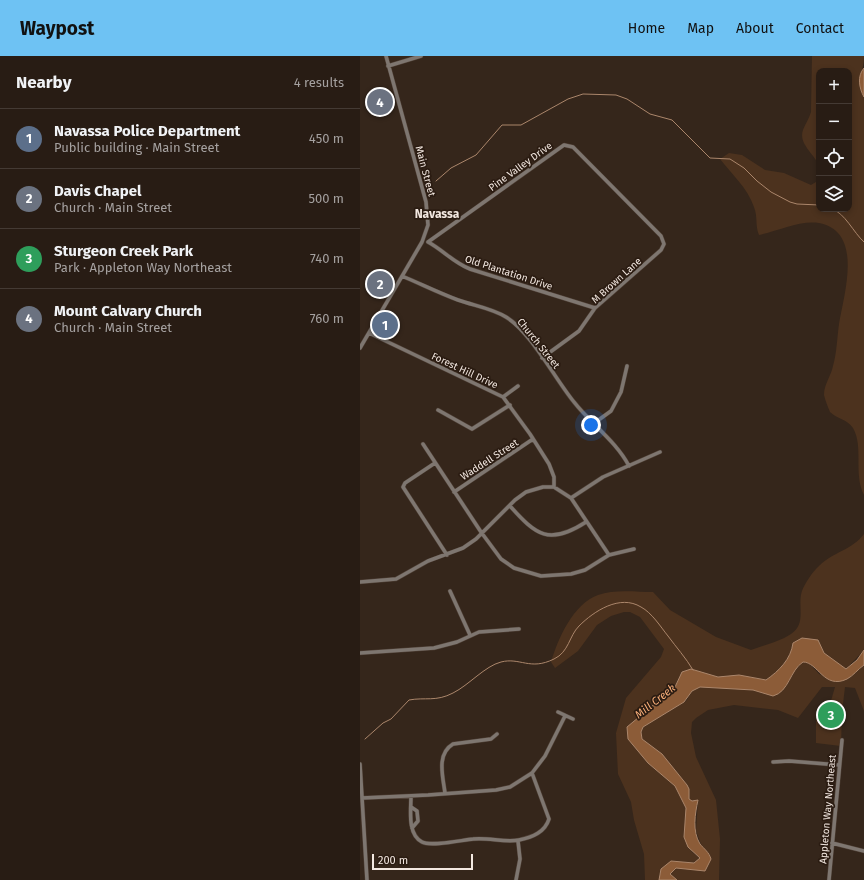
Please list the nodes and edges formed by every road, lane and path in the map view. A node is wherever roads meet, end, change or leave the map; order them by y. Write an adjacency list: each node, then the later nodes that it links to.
1 (386, 56): 3 (street, Main Street)
2 (421, 56): 3 (street)
3 (388, 66): 4 (street, Main Street)
4 (423, 240): 5 (street, Old Plantation Drive); 7 (street, Main Street)
5 (428, 242): 6 (street, Pine Valley Drive); 8 (street, Old Plantation Drive)
6 (664, 244): 8 (street, M Brown Lane)
7 (402, 276): 9 (street, Main Street); 11 (street, Church Street)
8 (595, 308): 11 (street, M Brown Lane)
9 (369, 333): 10 (street, Main Street); 14 (street, Forest Hill Drive)
10 (360, 348)
11 (542, 358): 17 (street, Church Street)
12 (627, 366): 17 (street)
13 (518, 386): 14 (street)
14 (503, 397): 15 (street, Forest Hill Drive)
15 (510, 405): 16 (street); 18 (street, Forest Hill Drive)
16 (438, 410)
17 (593, 424): 22 (street, Church Street)
18 (533, 439): 23 (street, Forest Hill Drive); 24 (street, Waddell Street)
19 (423, 444): 21 (street)
20 (660, 452): 22 (street)
21 (435, 463): 24 (street); 30 (street)
22 (629, 466): 25 (street)
23 (554, 487): 25 (street); 26 (street)
24 (454, 492): 28 (street)
25 (571, 498): 27 (street)
26 (510, 506): 27 (street); 28 (street)
27 (586, 522): 31 (street)
28 (481, 532): 30 (street); 31 (street)
29 (634, 549): 31 (street)
30 (447, 555): 32 (street)
31 (609, 555)
32 (360, 582)
33 (450, 591): 35 (street)
34 (519, 629): 35 (street)
35 (470, 635): 36 (street)
36 (360, 653)
37 (558, 712): 38 (street)
38 (565, 716): 39 (street); 45 (street)
39 (573, 719)
40 (497, 734): 46 (street)
41 (842, 740): 44 (street, Appleton Way Northeast)
42 (773, 762): 44 (street)
43 (360, 764): 48 (street)
44 (839, 765): 50 (street, Appleton Way Northeast)
45 (532, 773): 46 (street); 49 (street)
46 (445, 793): 47 (street)
47 (411, 796): 48 (street); 49 (street)
48 (362, 798): 52 (street)
49 (518, 841): 53 (street)
50 (832, 843): 51 (street); 54 (street, Appleton Way Northeast)
51 (864, 851)
52 (367, 880)
53 (516, 880)
54 (829, 880)

